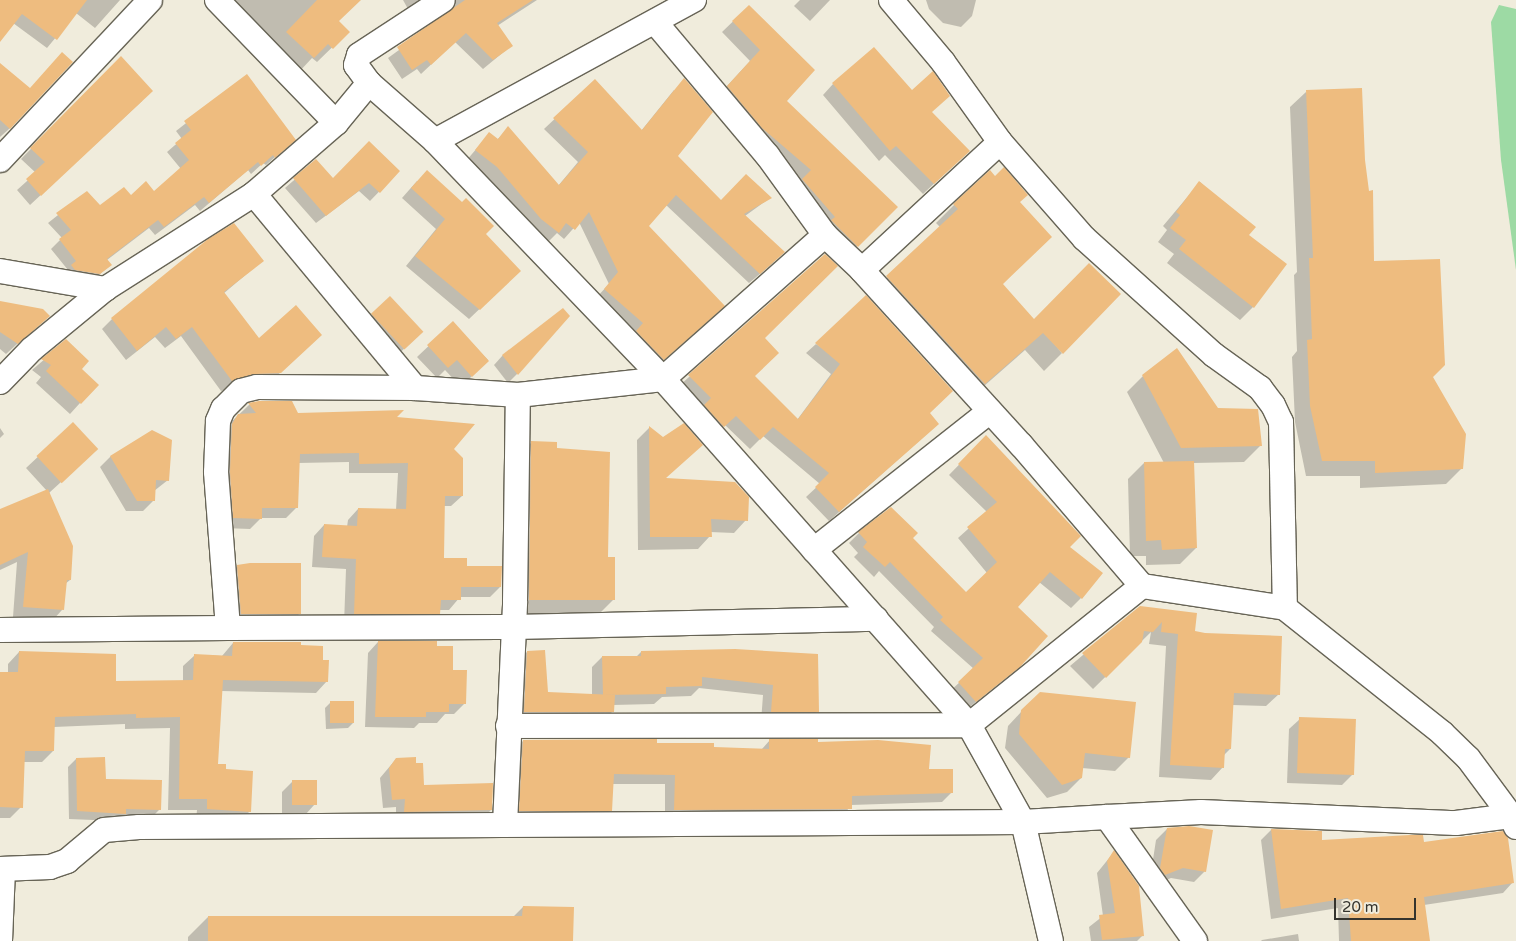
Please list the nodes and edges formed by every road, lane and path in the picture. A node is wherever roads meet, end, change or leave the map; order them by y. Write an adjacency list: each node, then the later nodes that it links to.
1 (150, 0): 11 (street)
2 (218, 0): 8 (street)
3 (444, 0): 7 (street)
4 (694, 0): 6 (street)
5 (891, 0): 10 (street)
6 (656, 23): 9 (street); 13 (street)
7 (369, 83): 8 (street); 9 (street)
8 (336, 123): 12 (street)
9 (435, 141): 17 (street)
10 (1000, 142): 14 (street); 24 (street)
11 (0, 160)
12 (254, 194): 16 (street); 19 (street)
13 (825, 235): 14 (street); 17 (street)
14 (862, 270): 21 (street)
15 (0, 271): 16 (street)
16 (105, 290): 18 (street)
17 (663, 379): 20 (street); 22 (street)
18 (0, 382)
19 (415, 388): 20 (street); 27 (street)
20 (518, 395): 26 (street)
21 (990, 411): 22 (street); 23 (street)
22 (814, 550): 25 (street)
23 (1142, 586): 24 (street); 29 (street)
24 (1285, 608): 33 (street)
25 (876, 619): 26 (street); 29 (street)
26 (514, 627): 27 (street); 30 (street)
27 (228, 628): 28 (street)
28 (0, 630)
29 (969, 725): 30 (street); 32 (street)
30 (508, 726): 34 (street)
31 (1107, 817): 32 (street); 33 (street); 38 (street)
32 (1023, 822): 34 (street); 37 (street)
33 (1514, 822)
34 (505, 825): 35 (street)
35 (1, 869): 36 (street)
36 (0, 941)
37 (1051, 941)
38 (1195, 941)

